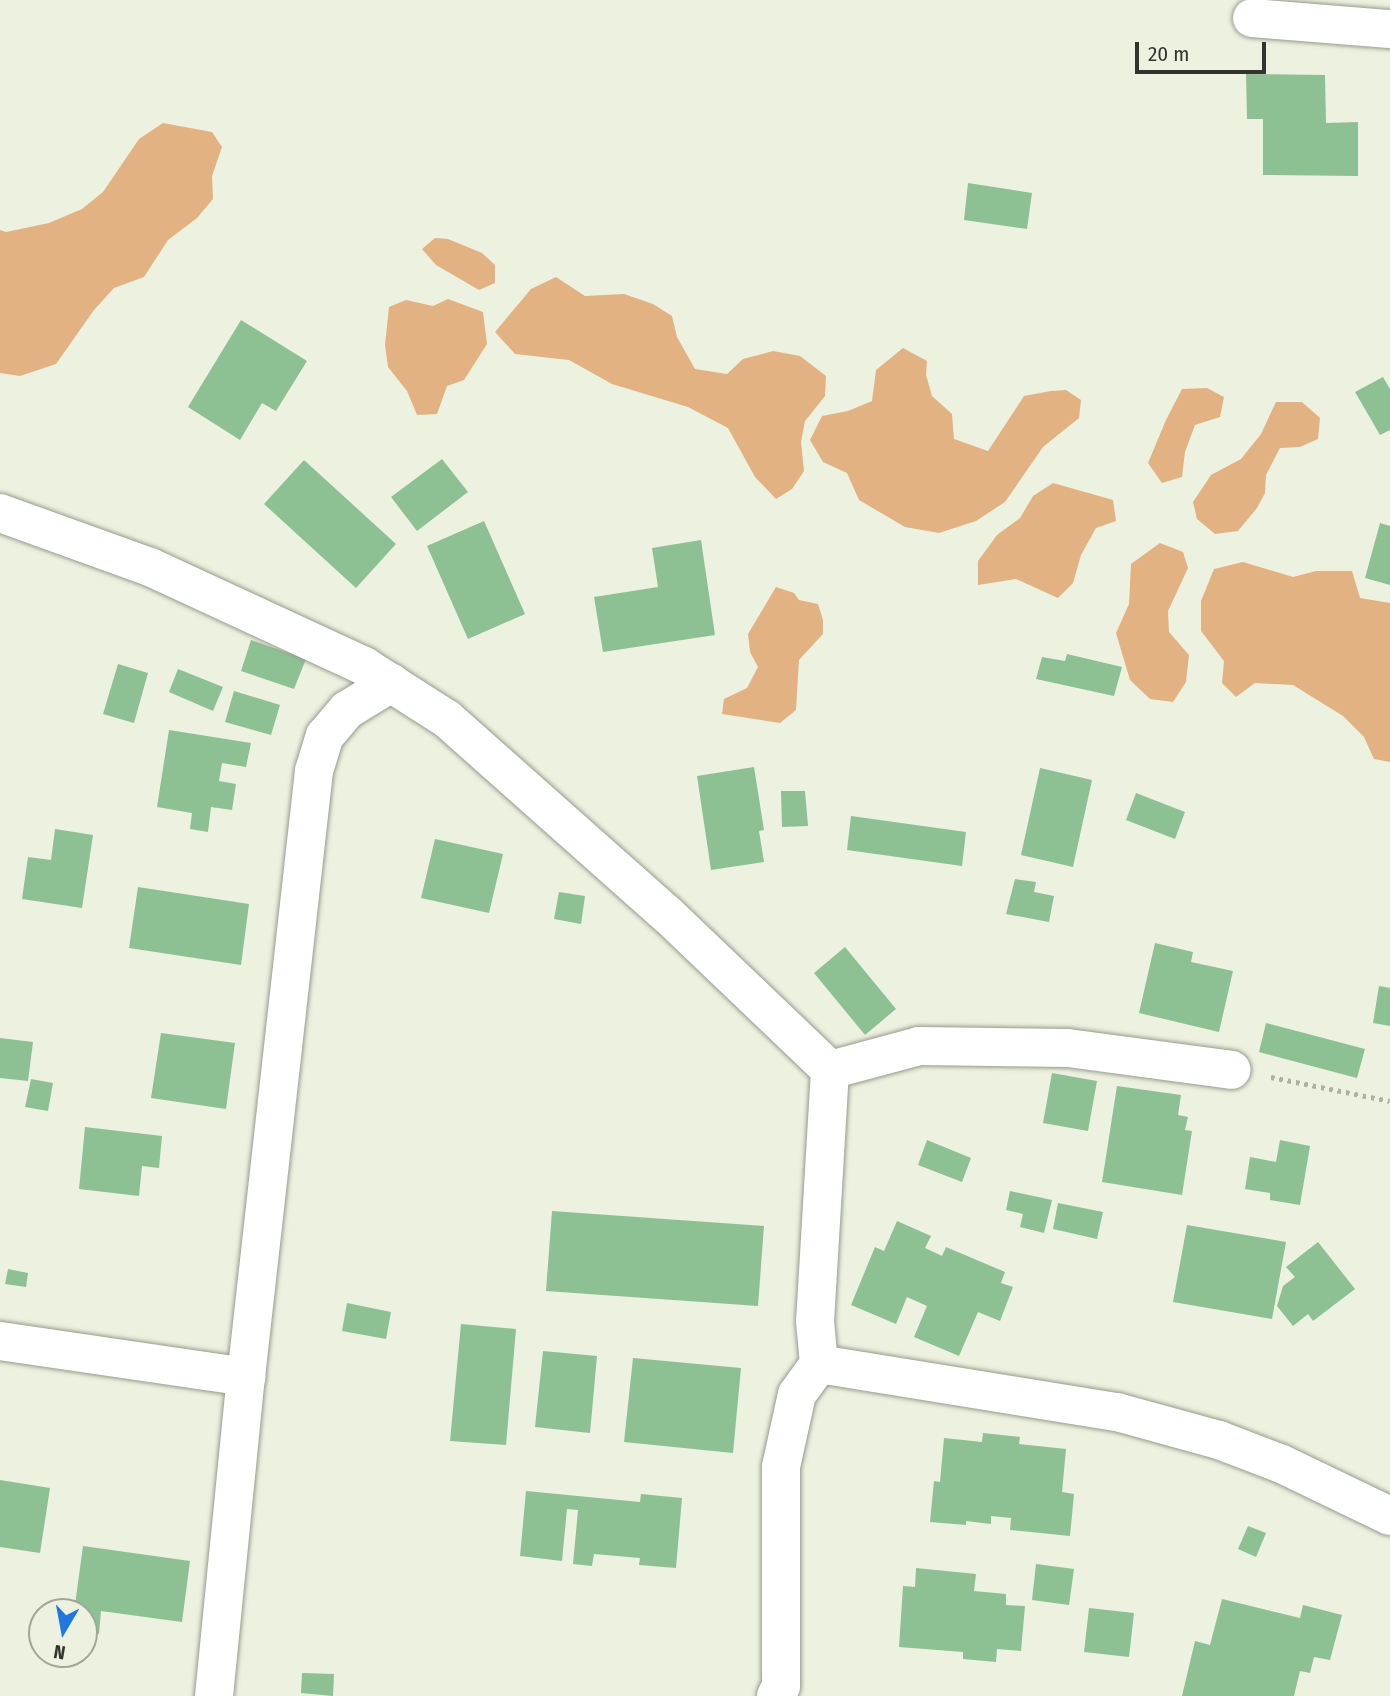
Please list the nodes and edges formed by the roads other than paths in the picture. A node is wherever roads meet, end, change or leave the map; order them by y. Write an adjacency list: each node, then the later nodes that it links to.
1 (1348, 13): 2 (street); 3 (street)
2 (1252, 18)
3 (1390, 29)
4 (0, 513): 5 (street)
5 (391, 683): 6 (street); 10 (street)
6 (830, 1070): 7 (street); 9 (street)
7 (1233, 1070)
8 (0, 1341): 10 (street)
9 (819, 1364): 11 (street); 13 (street)
10 (246, 1377): 12 (street)
11 (1390, 1516)
12 (214, 1696)
13 (776, 1696)

